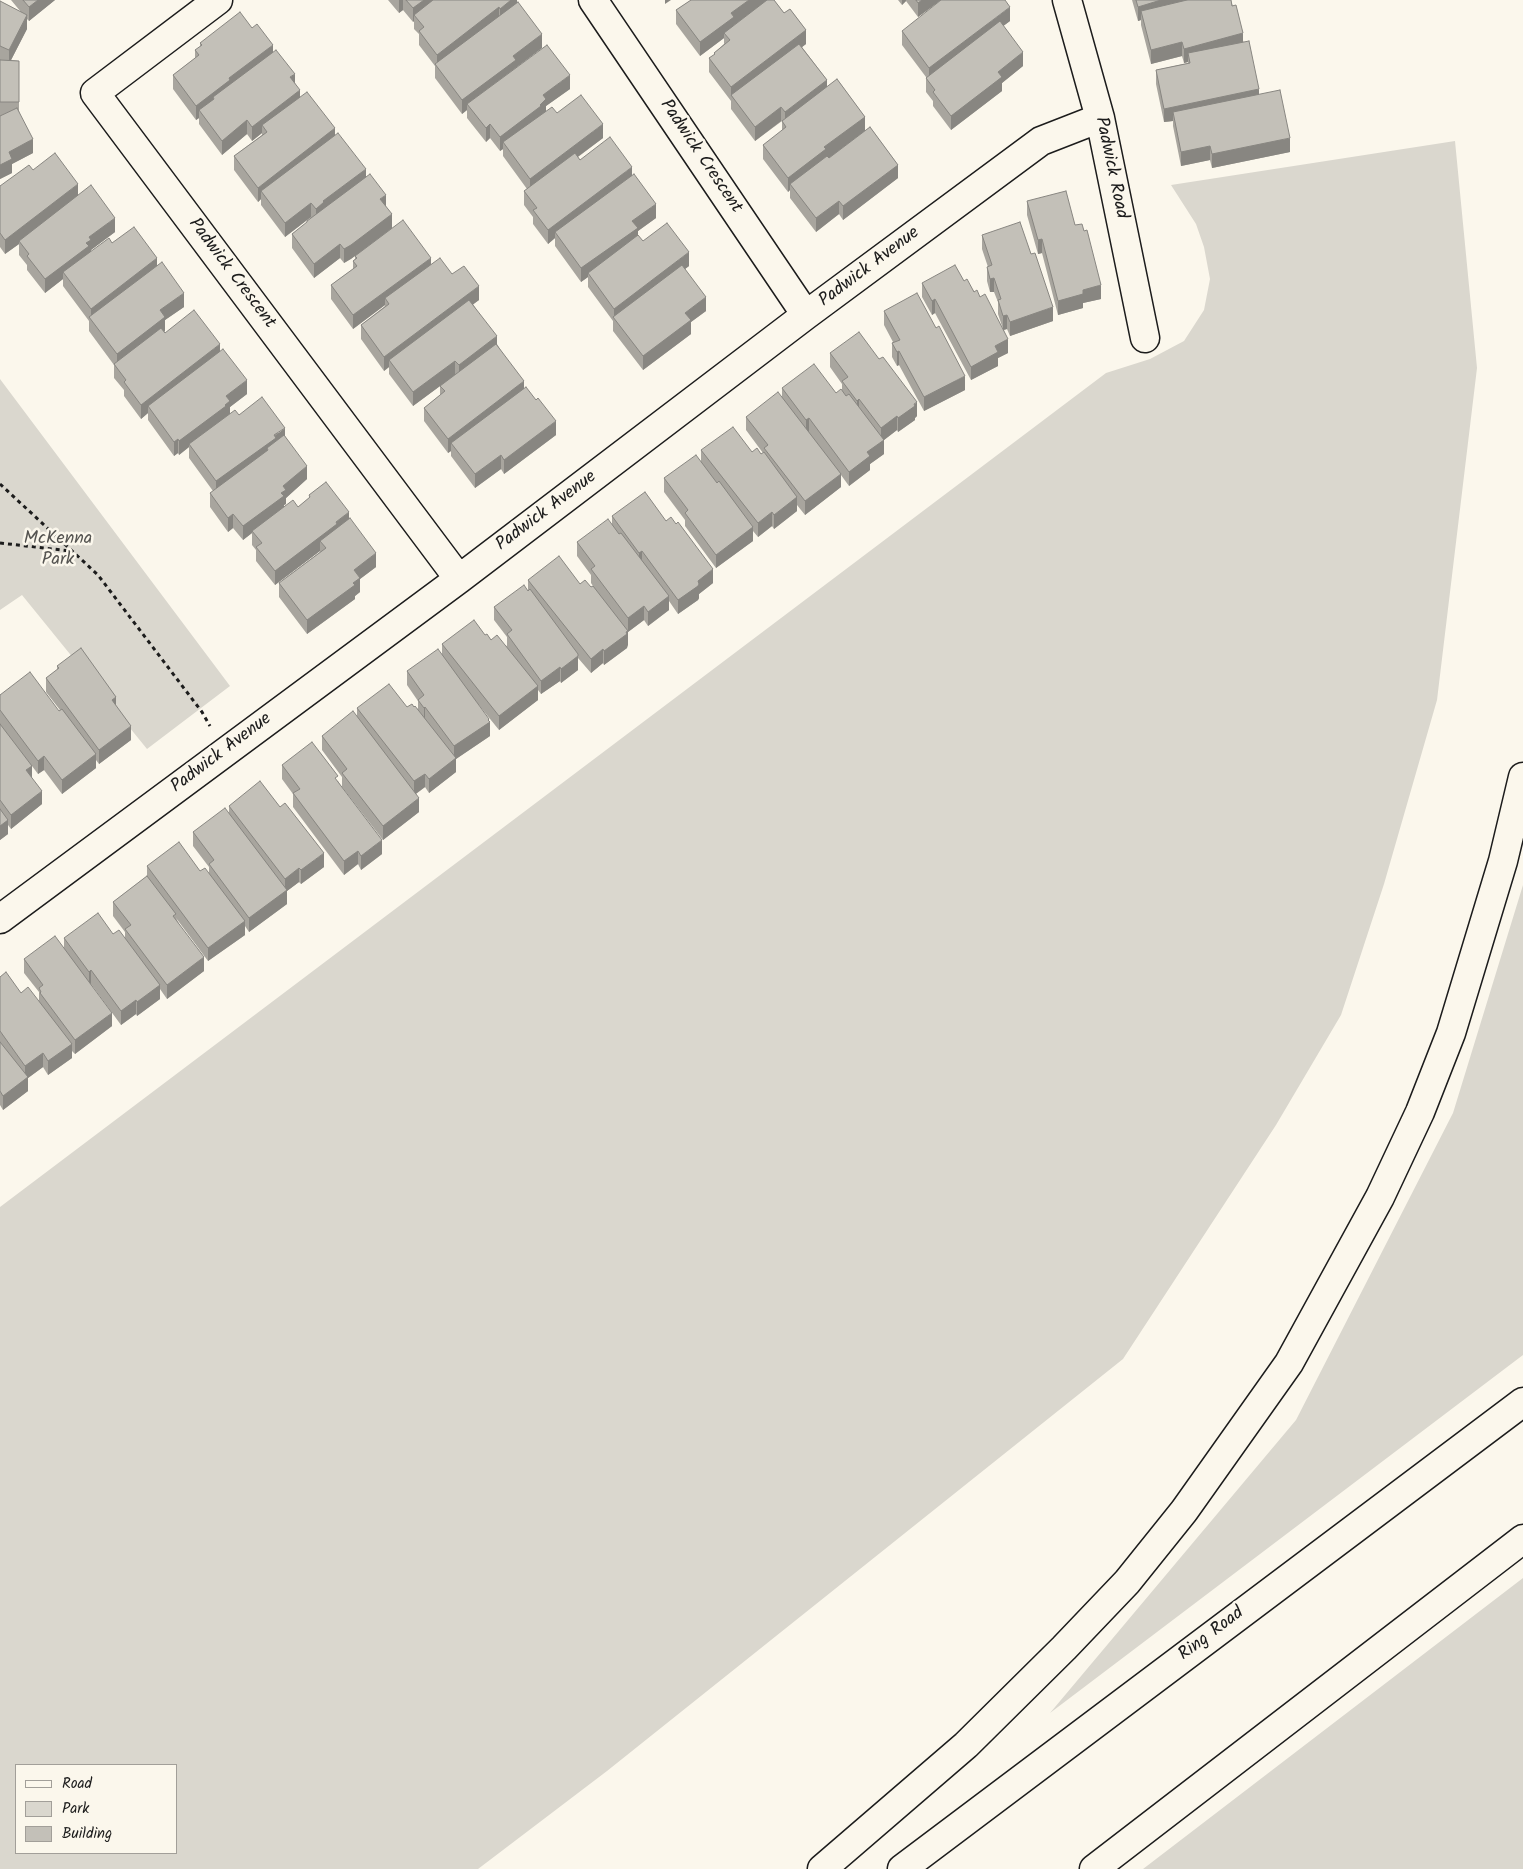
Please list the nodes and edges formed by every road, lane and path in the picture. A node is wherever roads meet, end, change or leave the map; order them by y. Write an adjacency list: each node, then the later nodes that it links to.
1 (218, 0): 10 (main road, Padwick Crescent)
2 (593, 0): 5 (main road, Padwick Crescent)
3 (1067, 0): 4 (main road, Padwick Road)
4 (1100, 118): 5 (main road, Padwick Avenue); 6 (main road, Padwick Road)
5 (806, 315): 10 (main road, Padwick Avenue)
6 (1144, 338)
7 (0, 484): 9 (path)
8 (0, 543): 9 (path)
9 (70, 551): 11 (path)
10 (459, 579): 11 (main road, Padwick Avenue)
11 (225, 752): 13 (main road, Padwick Avenue)
12 (1523, 777): 16 (main road)
13 (0, 919)
14 (1523, 1402): 17 (main road, Ring Road)
15 (1523, 1539): 18 (main road)
16 (822, 1869)
17 (902, 1869)
18 (1094, 1869)

